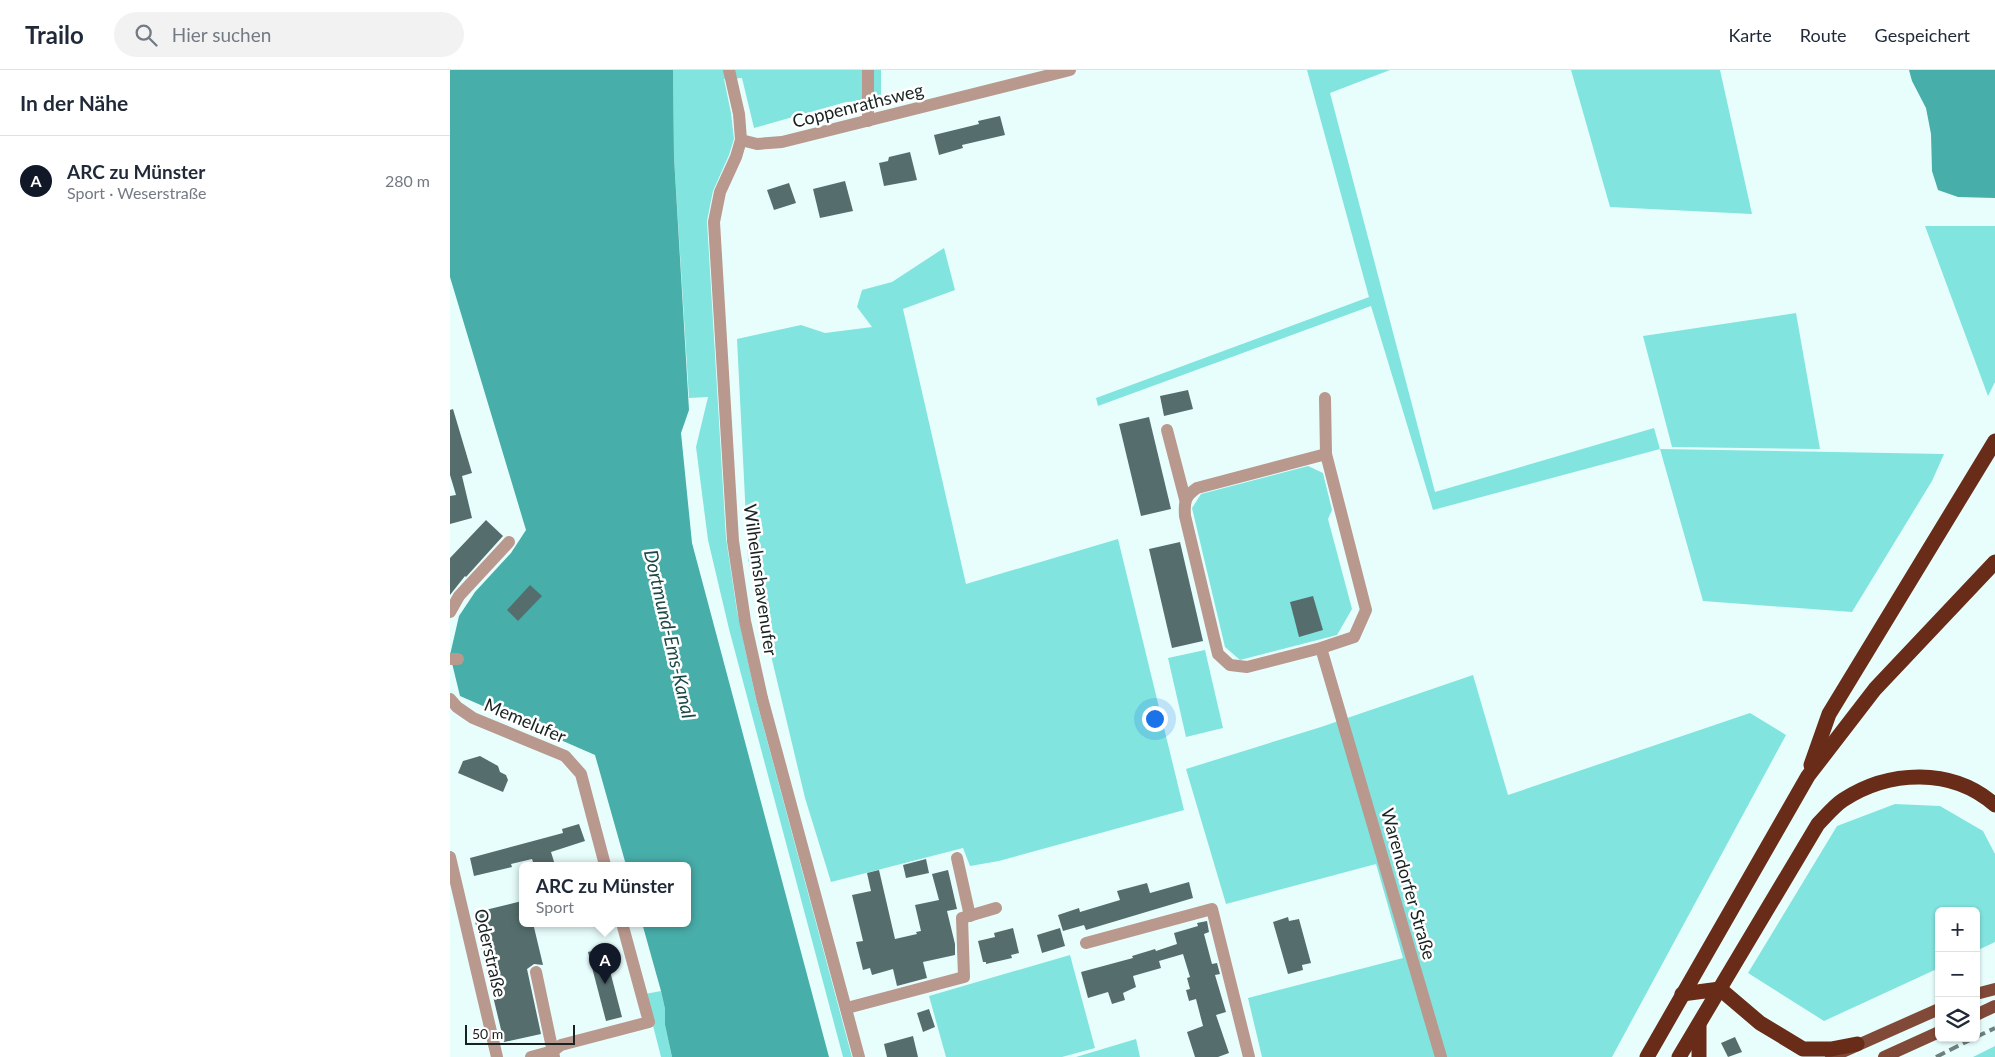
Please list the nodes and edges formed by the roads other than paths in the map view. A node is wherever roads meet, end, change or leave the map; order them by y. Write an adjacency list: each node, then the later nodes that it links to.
1 (729, 70): 6 (street, Wilhelmshavenufer)
2 (868, 70): 5 (street)
3 (1070, 70): 4 (street, Coppenrathsweg)
4 (1029, 75): 5 (street, Coppenrathsweg)
5 (868, 121): 6 (street, Coppenrathsweg)
6 (741, 140): 32 (street, Wilhelmshavenufer)
7 (1325, 398): 10 (street)
8 (1167, 430): 11 (street)
9 (1995, 441): 17 (highway)
10 (1326, 454): 11 (street); 15 (street)
11 (1185, 499): 15 (street)
12 (509, 542): 14 (street)
13 (1995, 562): 17 (highway)
14 (450, 612)
15 (1321, 648): 43 (street, Warendorfer Straße)
16 (450, 699): 21 (street, Memelufer)
17 (1808, 776): 30 (highway)
18 (1995, 805): 27 (highway)
19 (450, 857): 39 (street, Oderstraße)
20 (957, 858): 23 (street)
21 (604, 862)
22 (996, 908): 23 (street)
23 (970, 916): 32 (street)
24 (623, 927): 38 (street)
25 (1086, 943): 42 (street)
26 (536, 972): 38 (street)
27 (1720, 989): 30 (highway); 35 (highway); 37 (highway)
28 (1995, 989): 29 (main road)
29 (1980, 993)
30 (1682, 994): 44 (highway)
31 (1995, 1006): 34 (main road)
32 (847, 1008): 41 (street, Wilhelmshavenufer)
33 (1935, 1011): 37 (main road)
34 (1980, 1013)
35 (1699, 1025): 45 (highway); 46 (highway)
36 (1935, 1034): 48 (main road)
37 (1857, 1044): 47 (main road)
38 (554, 1054): 40 (street)
39 (496, 1057)
40 (531, 1057)
41 (859, 1057)
42 (1249, 1057)
43 (1441, 1057)
44 (1647, 1057)
45 (1680, 1057)
46 (1699, 1057)
47 (1831, 1057)
48 (1884, 1057)

